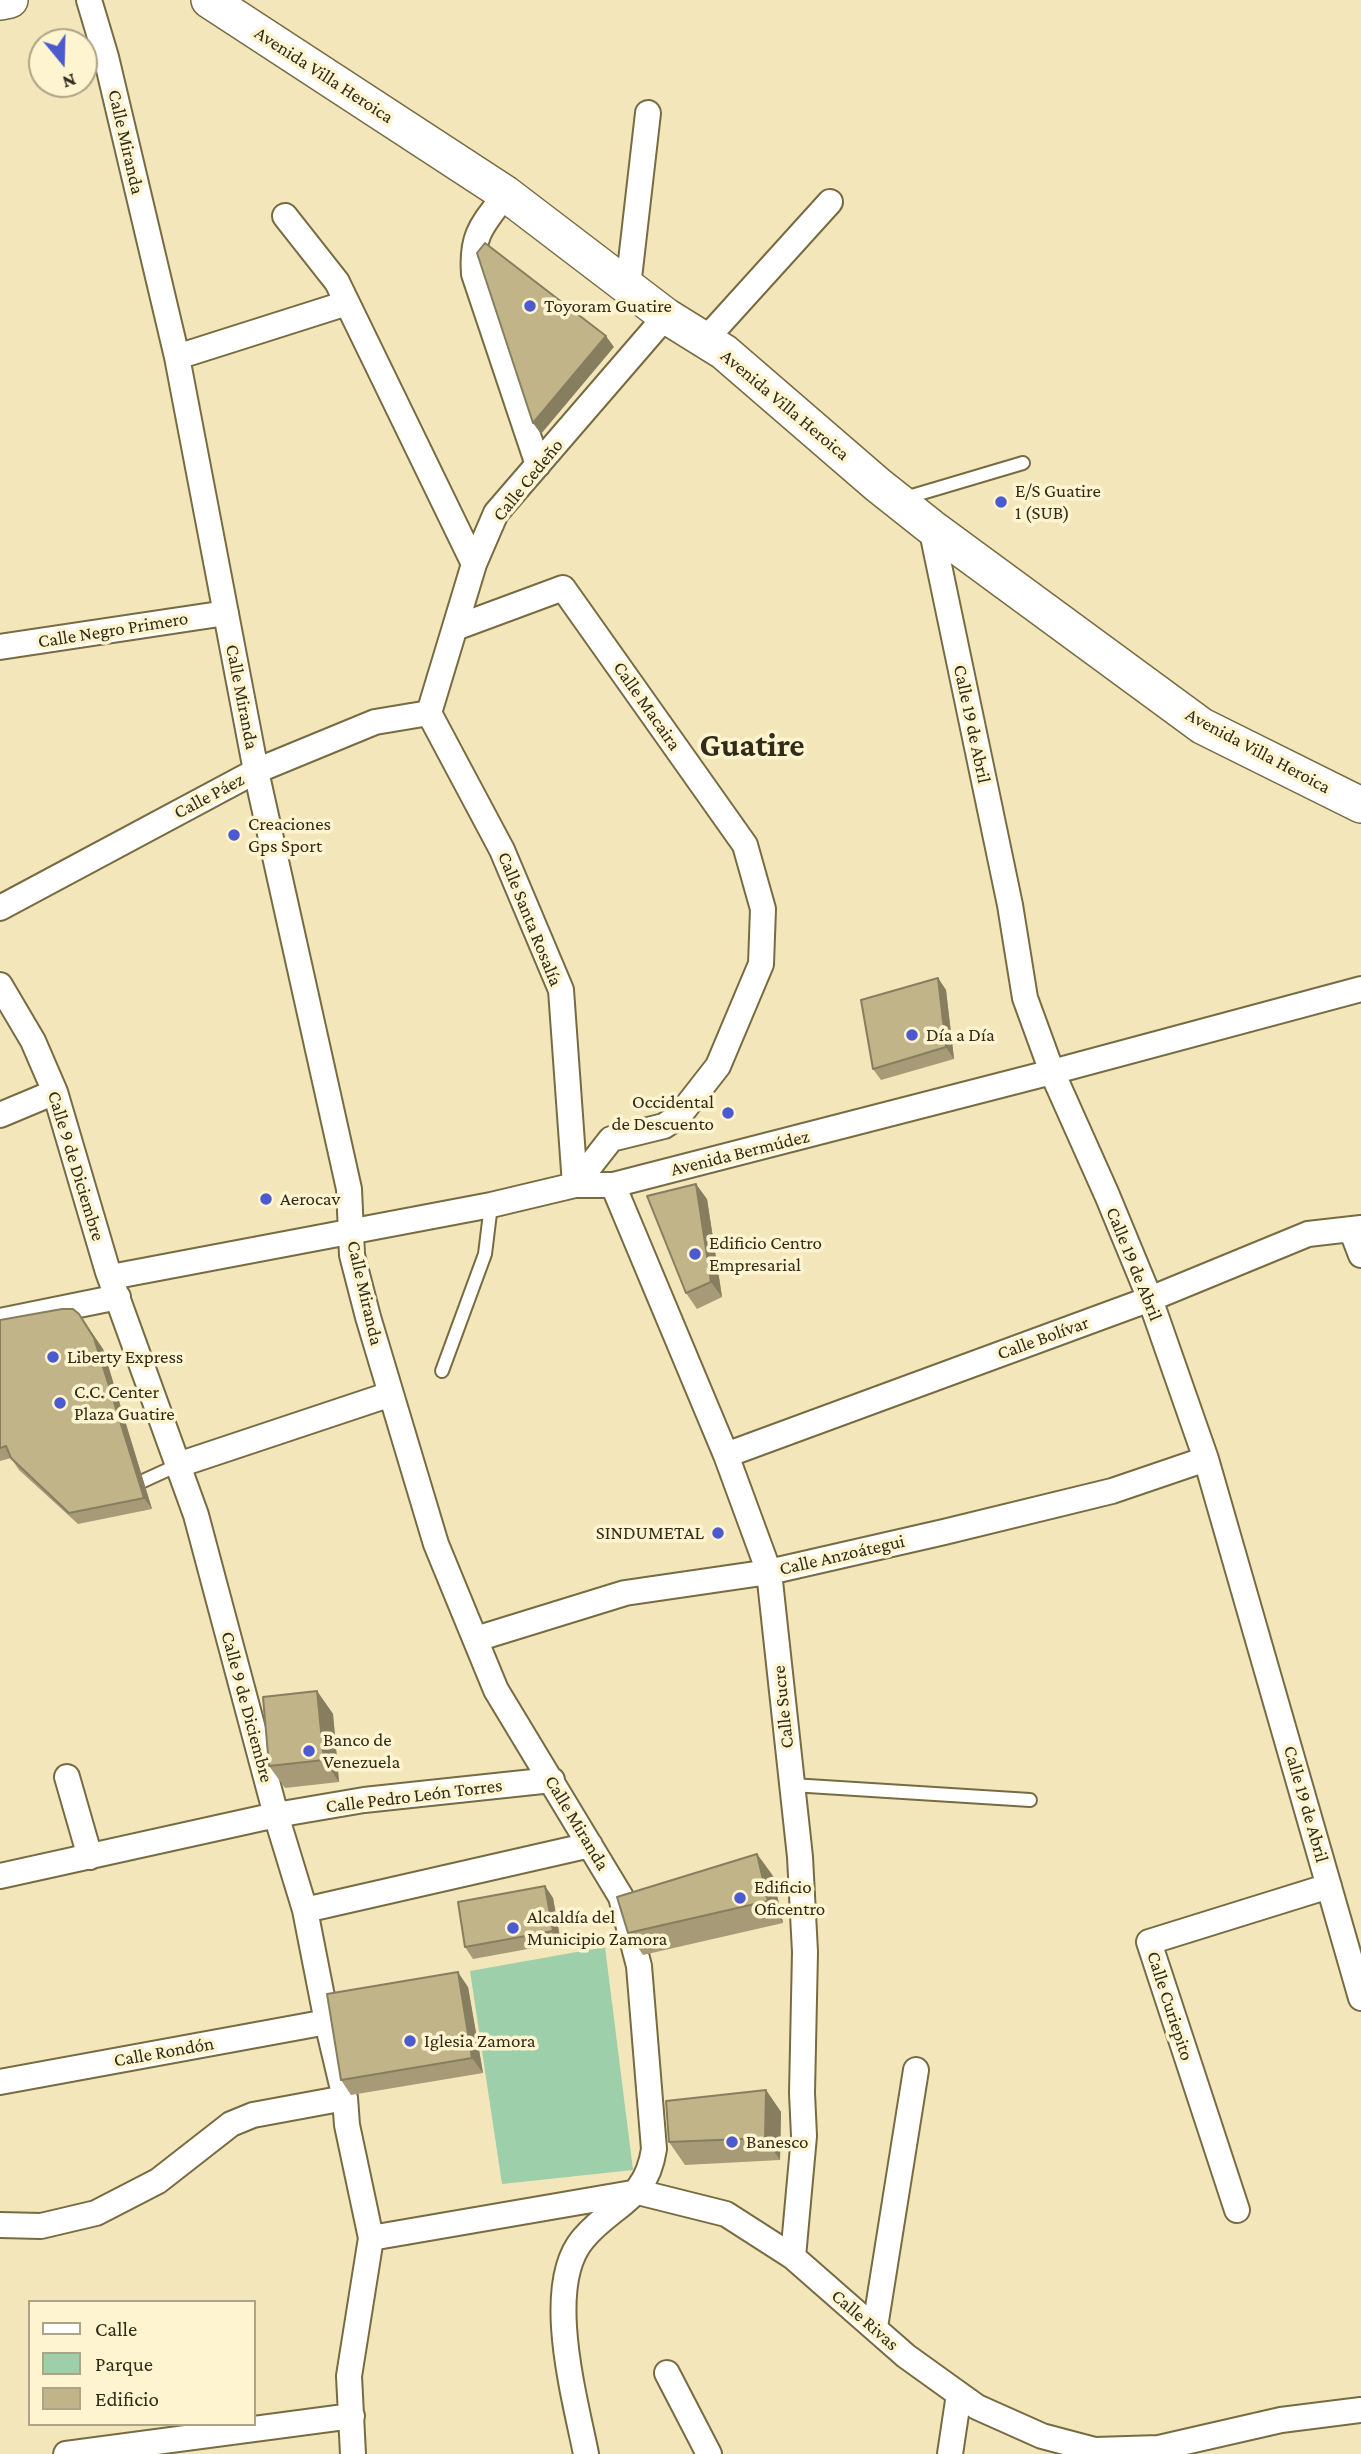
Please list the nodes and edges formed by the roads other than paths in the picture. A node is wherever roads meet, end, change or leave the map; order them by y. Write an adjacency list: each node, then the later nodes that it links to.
1 (10, 0): 4 (main road)
2 (89, 0): 13 (street, Calle Miranda)
3 (209, 0): 6 (main road, Avenida Villa Heroica)
4 (0, 2)
5 (648, 113): 9 (street)
6 (506, 194): 9 (main road, Avenida Villa Heroica); 15 (street)
7 (830, 202): 12 (street)
8 (285, 216): 10 (street)
9 (628, 287): 11 (main road, Avenida Villa Heroica)
10 (347, 303): 13 (street); 18 (street)
11 (666, 316): 12 (main road, Avenida Villa Heroica); 15 (street, Calle Cedeño)
12 (705, 340): 16 (main road, Avenida Villa Heroica)
13 (177, 357): 19 (street, Calle Miranda)
14 (1023, 463): 16 (lane)
15 (538, 465): 18 (street, Calle Cedeño)
16 (898, 500): 17 (main road, Avenida Villa Heroica)
17 (931, 527): 24 (main road, Avenida Villa Heroica); 28 (street, Calle 19 de Abril)
18 (474, 564): 20 (street, Calle Cedeño)
19 (226, 613): 21 (street, Calle Negro Primero); 23 (street, Calle Miranda)
20 (454, 628): 22 (street, Calle Cedeño); 31 (street, Calle Macaira)
21 (0, 648)
22 (429, 713): 23 (street, Calle Páez); 31 (street, Calle Santa Rosalía)
23 (256, 771): 25 (street, Calle Páez); 35 (street, Calle Miranda)
24 (1361, 805)
25 (0, 908)
26 (0, 985): 29 (street, Calle 9 de Diciembre)
27 (1361, 989): 28 (street, Avenida Bermúdez)
28 (1052, 1072): 32 (street, Avenida Bermúdez); 38 (street, Calle 19 de Abril)
29 (55, 1092): 30 (street); 37 (street, Calle 9 de Diciembre)
30 (0, 1115)
31 (575, 1185): 32 (street, Avenida Bermúdez); 33 (street, Avenida Bermúdez)
32 (614, 1185): 42 (street, Calle Sucre)
33 (491, 1205): 35 (street, Avenida Bermúdez); 40 (lane)
34 (1356, 1228): 36 (street); 38 (street, Calle Bolívar)
35 (351, 1230): 37 (street, Avenida Bermúdez); 41 (street, Calle Miranda)
36 (1361, 1255)
37 (114, 1287): 39 (street, Avenida Bermúdez); 44 (street, Calle 9 de Diciembre)
38 (1150, 1300): 42 (street, Calle Bolívar); 43 (street, Calle 19 de Abril)
39 (0, 1321)
40 (442, 1371)
41 (391, 1394): 44 (street); 47 (street, Calle Miranda)
42 (726, 1455): 46 (street, Calle Sucre)
43 (1206, 1459): 46 (street, Calle Anzoátegui); 56 (street, Calle 19 de Abril)
44 (178, 1465): 45 (lane); 52 (street, Calle 9 de Diciembre)
45 (143, 1481)
46 (769, 1572): 47 (street, Calle Anzoátegui); 50 (street, Calle Sucre)
47 (476, 1639): 49 (street, Calle Miranda)
48 (67, 1777): 54 (street)
49 (552, 1780): 52 (street, Calle Pedro León Torres); 53 (street, Calle Miranda)
50 (792, 1785): 51 (lane); 67 (street, Calle Sucre)
51 (1030, 1800)
52 (276, 1815): 54 (street, Calle Pedro León Torres); 57 (street, Calle 9 de Diciembre)
53 (590, 1844): 57 (street); 63 (street, Calle Miranda)
54 (90, 1857): 55 (street, Calle Pedro León Torres)
55 (0, 1876)
56 (1329, 1885): 58 (street, Calle 19 de Abril); 64 (street, Calle Curiepito)
57 (305, 1910): 59 (street, Calle 9 de Diciembre)
58 (1361, 1998)
59 (327, 2022): 61 (street, Calle Rondón); 62 (street, Calle 9 de Diciembre)
60 (916, 2070): 68 (street)
61 (0, 2082)
62 (345, 2098): 65 (street); 66 (street, Calle 9 de Diciembre)
63 (638, 2192): 66 (street, Calle Rivas); 67 (street, Calle Rivas); 76 (street)
64 (1237, 2210)
65 (0, 2225)
66 (371, 2238): 72 (street, Calle 9 de Diciembre)
67 (793, 2257): 68 (street, Calle Rivas)
68 (875, 2327): 70 (street, Calle Rivas)
69 (667, 2373): 77 (street)
70 (959, 2394): 73 (street, Calle Rivas); 78 (street)
71 (1361, 2410): 73 (street, Calle Rivas)
72 (352, 2416): 74 (street); 75 (street, Calle 9 de Diciembre)
73 (1041, 2445)
74 (66, 2454)
75 (353, 2454)
76 (586, 2454)
77 (709, 2454)
78 (950, 2454)

